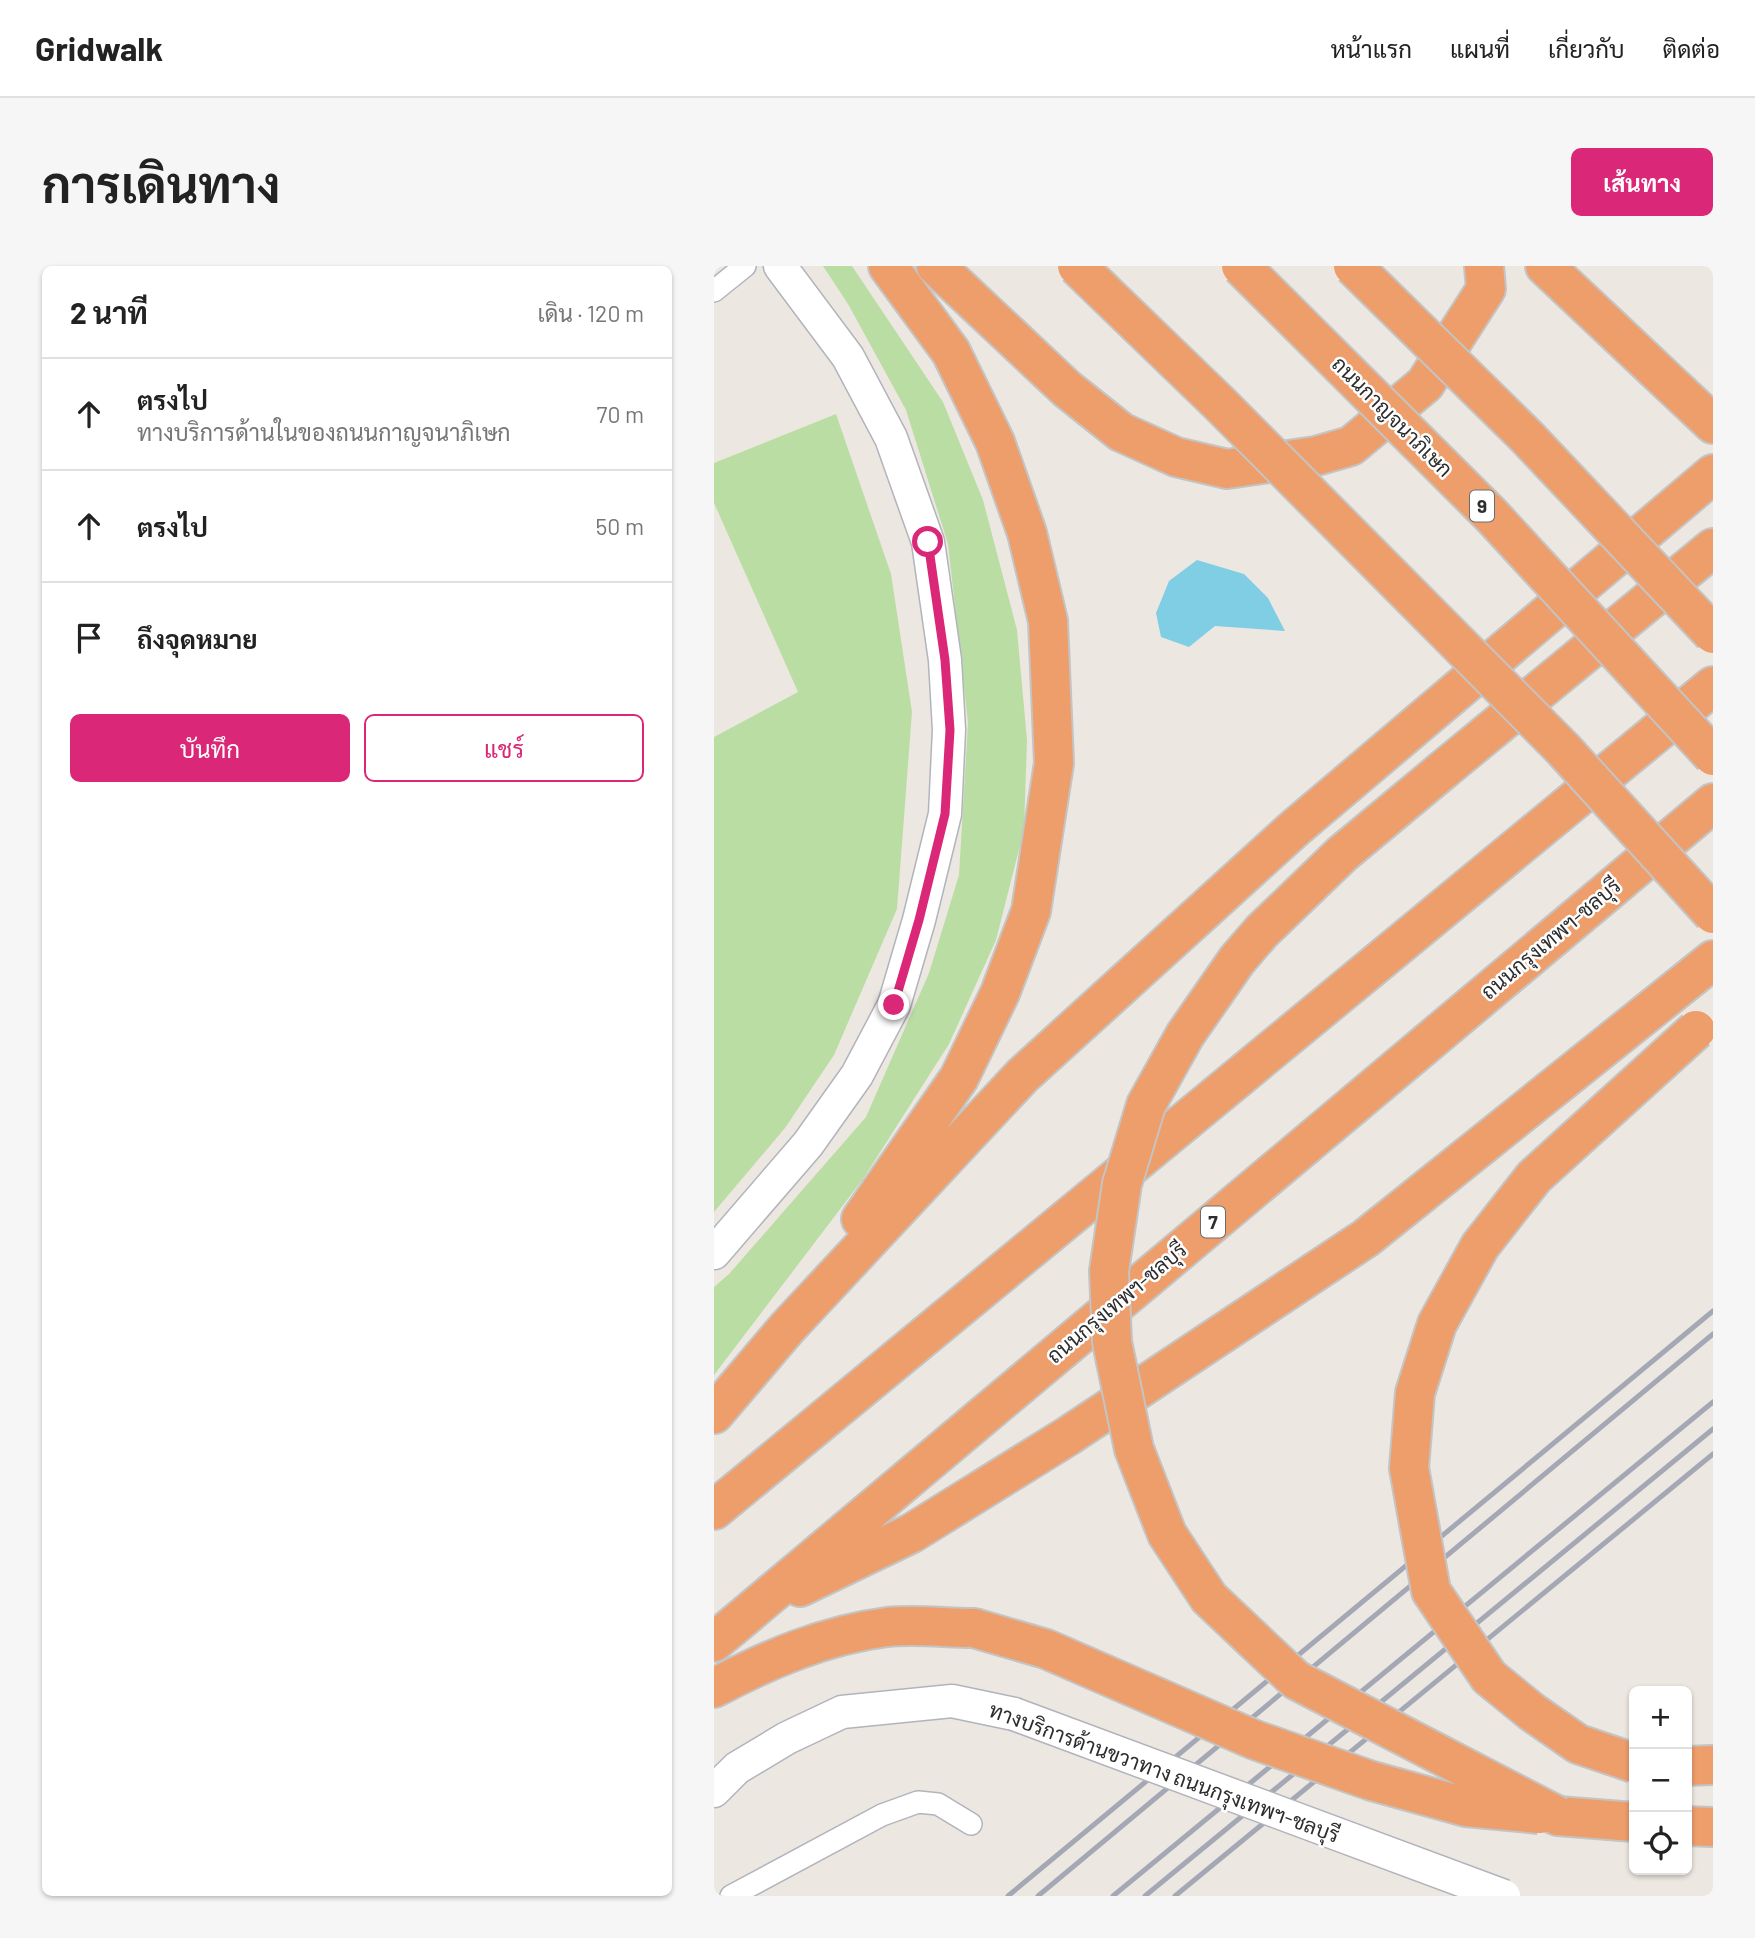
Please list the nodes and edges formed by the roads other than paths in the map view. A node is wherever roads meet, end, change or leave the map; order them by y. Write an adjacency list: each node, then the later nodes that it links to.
1 (745, 266): 11 (street)
2 (780, 266): 22 (main road)
3 (888, 266): 23 (highway)
4 (936, 266): 8 (highway)
5 (1077, 266): 19 (highway, bridge)
6 (1241, 266): 17 (highway, ถนนกาญจนาภิเษก / 9, bridge)
7 (1353, 266): 15 (highway, bridge)
8 (1485, 266)
9 (1545, 266): 12 (highway)
10 (1583, 266): 12 (highway)
11 (714, 290)
12 (1713, 422)
13 (1713, 474): 23 (highway)
14 (1713, 548): 33 (highway, bridge)
15 (1713, 634)
16 (1713, 686): 25 (highway)
17 (1713, 756)
18 (1713, 803): 26 (highway, ถนนกรุงเทพฯ-ชลบุรี / 7)
19 (1713, 914)
20 (1713, 960): 26 (highway)
21 (1704, 1023): 29 (highway, bridge)
22 (714, 1253)
23 (787, 1328): 24 (highway)
24 (714, 1414)
25 (714, 1510)
26 (747, 1613): 27 (highway, ถนนกรุงเทพฯ-ชลบุรี / 7)
27 (714, 1642)
28 (714, 1688): 33 (highway, bridge)
29 (1629, 1761)
30 (1713, 1765): 31 (highway)
31 (1692, 1766)
32 (714, 1791): 39 (main road, ทางบริการด้านขวาทาง ถนนกรุงเทพฯ-ชลบุรี, bridge)
33 (1558, 1816): 34 (highway)
34 (1629, 1822)
35 (971, 1824): 38 (street)
36 (1692, 1826): 37 (highway)
37 (1713, 1827)
38 (731, 1896)
39 (1504, 1896)

